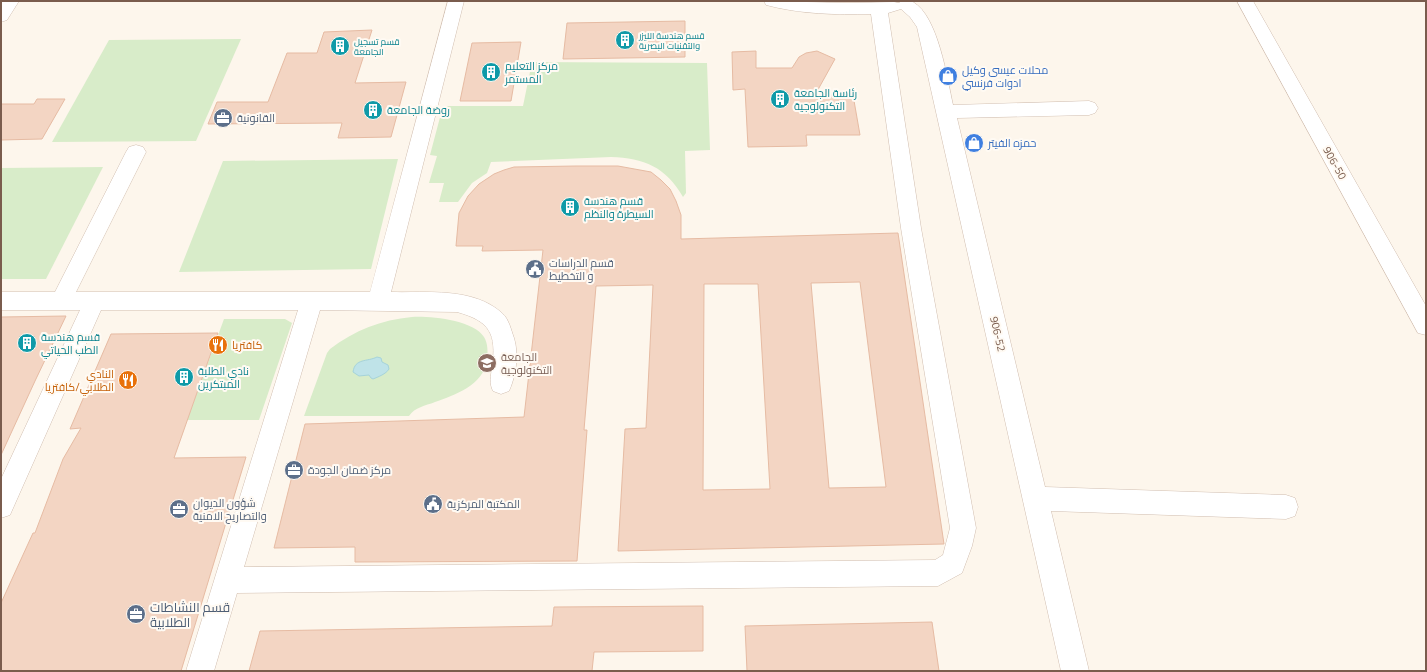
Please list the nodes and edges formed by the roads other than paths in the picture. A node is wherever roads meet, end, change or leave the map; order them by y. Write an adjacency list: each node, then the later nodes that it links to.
1 (11, 1): 7 (street)
2 (456, 1): 14 (street)
3 (772, 1): 6 (street)
4 (1245, 1): 16 (street, 906-50)
5 (913, 3): 6 (street); 9 (street, 906-52)
6 (879, 8): 21 (street)
7 (1, 16)
8 (1089, 108): 9 (street)
9 (946, 112): 18 (street, 906-52)
10 (136, 152): 12 (street)
11 (1, 301): 12 (street)
12 (61, 301): 15 (street)
13 (312, 301): 14 (street); 15 (street); 21 (street)
14 (378, 301): 17 (street)
15 (94, 302): 19 (street)
16 (1426, 326)
17 (502, 384)
18 (1036, 499): 20 (street); 23 (street, 906-52)
19 (1, 506)
20 (1286, 507)
21 (228, 580): 22 (street)
22 (200, 671)
23 (1075, 671)

